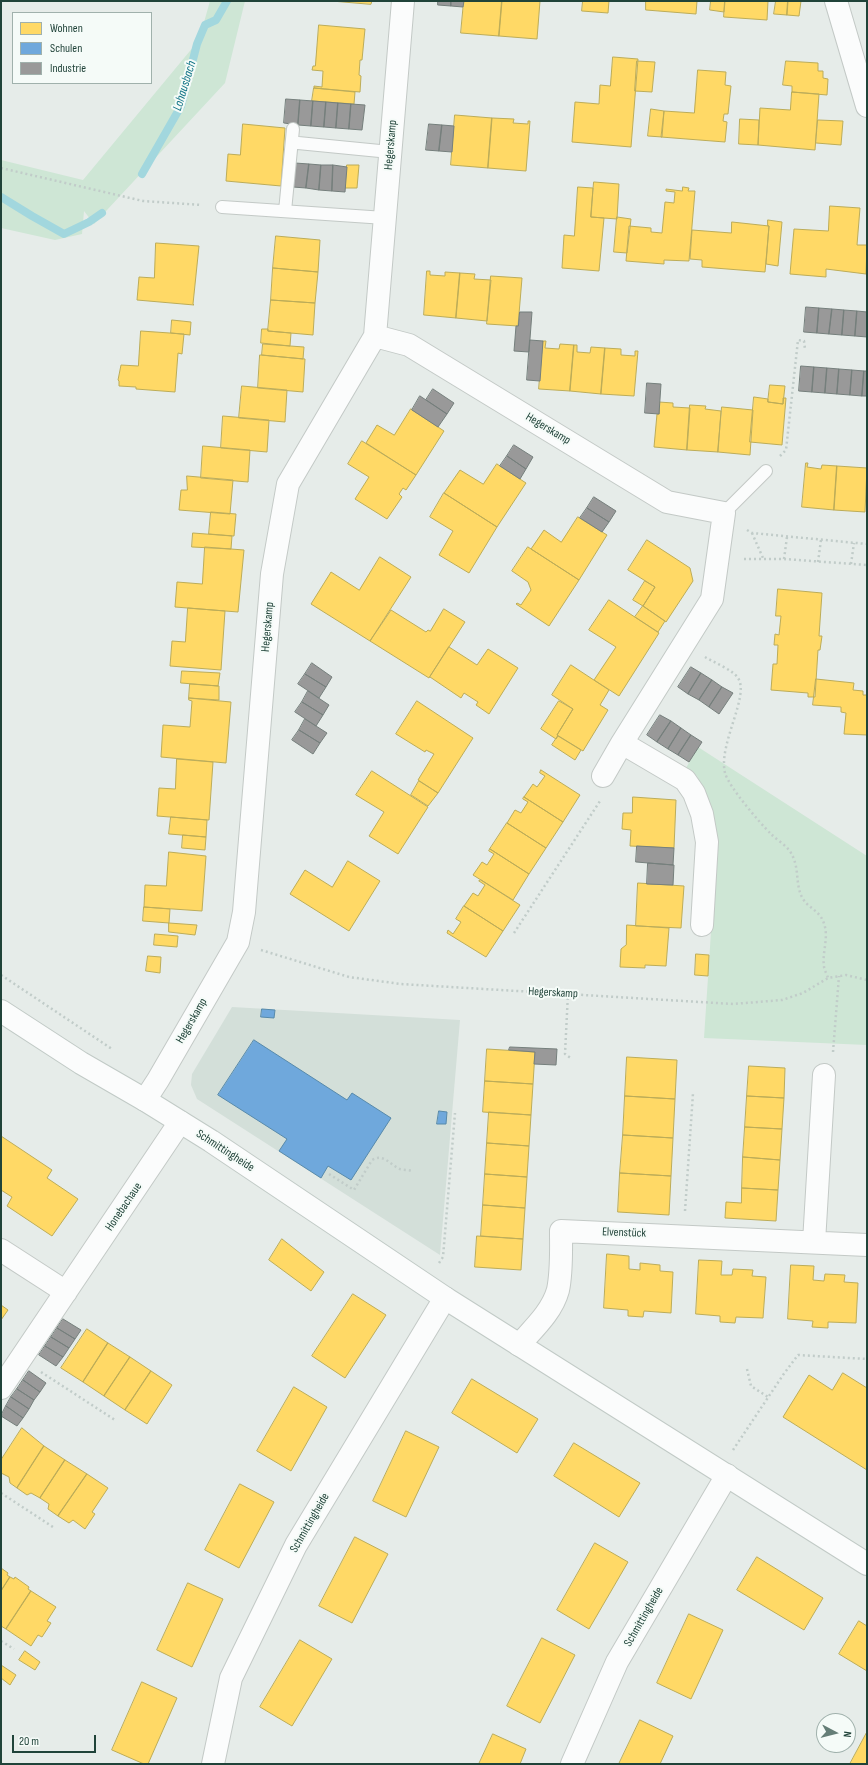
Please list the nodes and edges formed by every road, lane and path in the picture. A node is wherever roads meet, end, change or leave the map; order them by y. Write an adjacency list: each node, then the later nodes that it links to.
1 (403, 1): 6 (street, Hegerskamp)
2 (836, 1): 3 (street)
3 (867, 106)
4 (293, 129): 9 (lane)
5 (298, 143): 6 (lane)
6 (390, 152): 10 (street, Hegerskamp)
7 (1, 168): 8 (path)
8 (222, 207): 9 (lane)
9 (285, 211): 10 (lane)
10 (385, 218): 11 (street, Hegerskamp)
11 (375, 336): 14 (street, Hegerskamp); 29 (street, Hegerskamp)
12 (805, 348): 13 (path)
13 (766, 471): 14 (lane)
14 (724, 513): 15 (path); 24 (street)
15 (752, 533): 16 (path); 20 (path)
16 (787, 537): 17 (path); 20 (path)
17 (821, 540): 18 (path); 21 (path)
18 (854, 543): 19 (path); 22 (path)
19 (867, 544)
20 (784, 559): 21 (path)
21 (818, 562): 22 (path)
22 (851, 564): 23 (path)
23 (867, 566)
24 (684, 644): 25 (street); 31 (path)
25 (622, 743): 26 (street); 27 (street)
26 (603, 776): 28 (path)
27 (702, 925)
28 (514, 933)
29 (238, 942): 33 (path, Hegerskamp); 38 (street, Hegerskamp)
30 (838, 976): 31 (path, Hegerskamp); 32 (path, Hegerskamp); 36 (path)
31 (828, 978): 33 (path, Hegerskamp)
32 (867, 980)
33 (568, 993): 35 (path)
34 (1, 1011): 38 (street, Schmittingheide)
35 (572, 1059)
36 (824, 1075): 44 (street)
37 (693, 1093): 43 (path)
38 (145, 1100): 40 (street, Schmittingheide)
39 (455, 1113): 47 (path)
40 (180, 1122): 47 (street, Schmittingheide); 48 (street, Honebachaue)
41 (413, 1171): 42 (path)
42 (329, 1174)
43 (684, 1236): 44 (street, Elvenstück); 50 (street, Elvenstück)
44 (814, 1242): 45 (street, Elvenstück)
45 (867, 1245)
46 (1, 1250): 48 (street)
47 (426, 1285): 49 (street, Schmittingheide)
48 (66, 1292): 51 (street, Honebachaue)
49 (445, 1298): 50 (street, Schmittingheide); 63 (street, Schmittingheide)
50 (519, 1346): 57 (street, Schmittingheide)
51 (21, 1359): 54 (street, Honebachaue); 56 (path)
52 (867, 1359): 55 (path)
53 (747, 1368): 55 (path)
54 (1, 1388)
55 (768, 1397): 57 (path)
56 (115, 1420)
57 (724, 1473): 60 (street, Schmittingheide); 64 (street, Schmittingheide)
58 (1, 1493): 59 (path)
59 (53, 1527)
60 (867, 1564)
61 (1, 1641): 62 (path)
62 (14, 1649)
63 (213, 1764)
64 (572, 1764)

